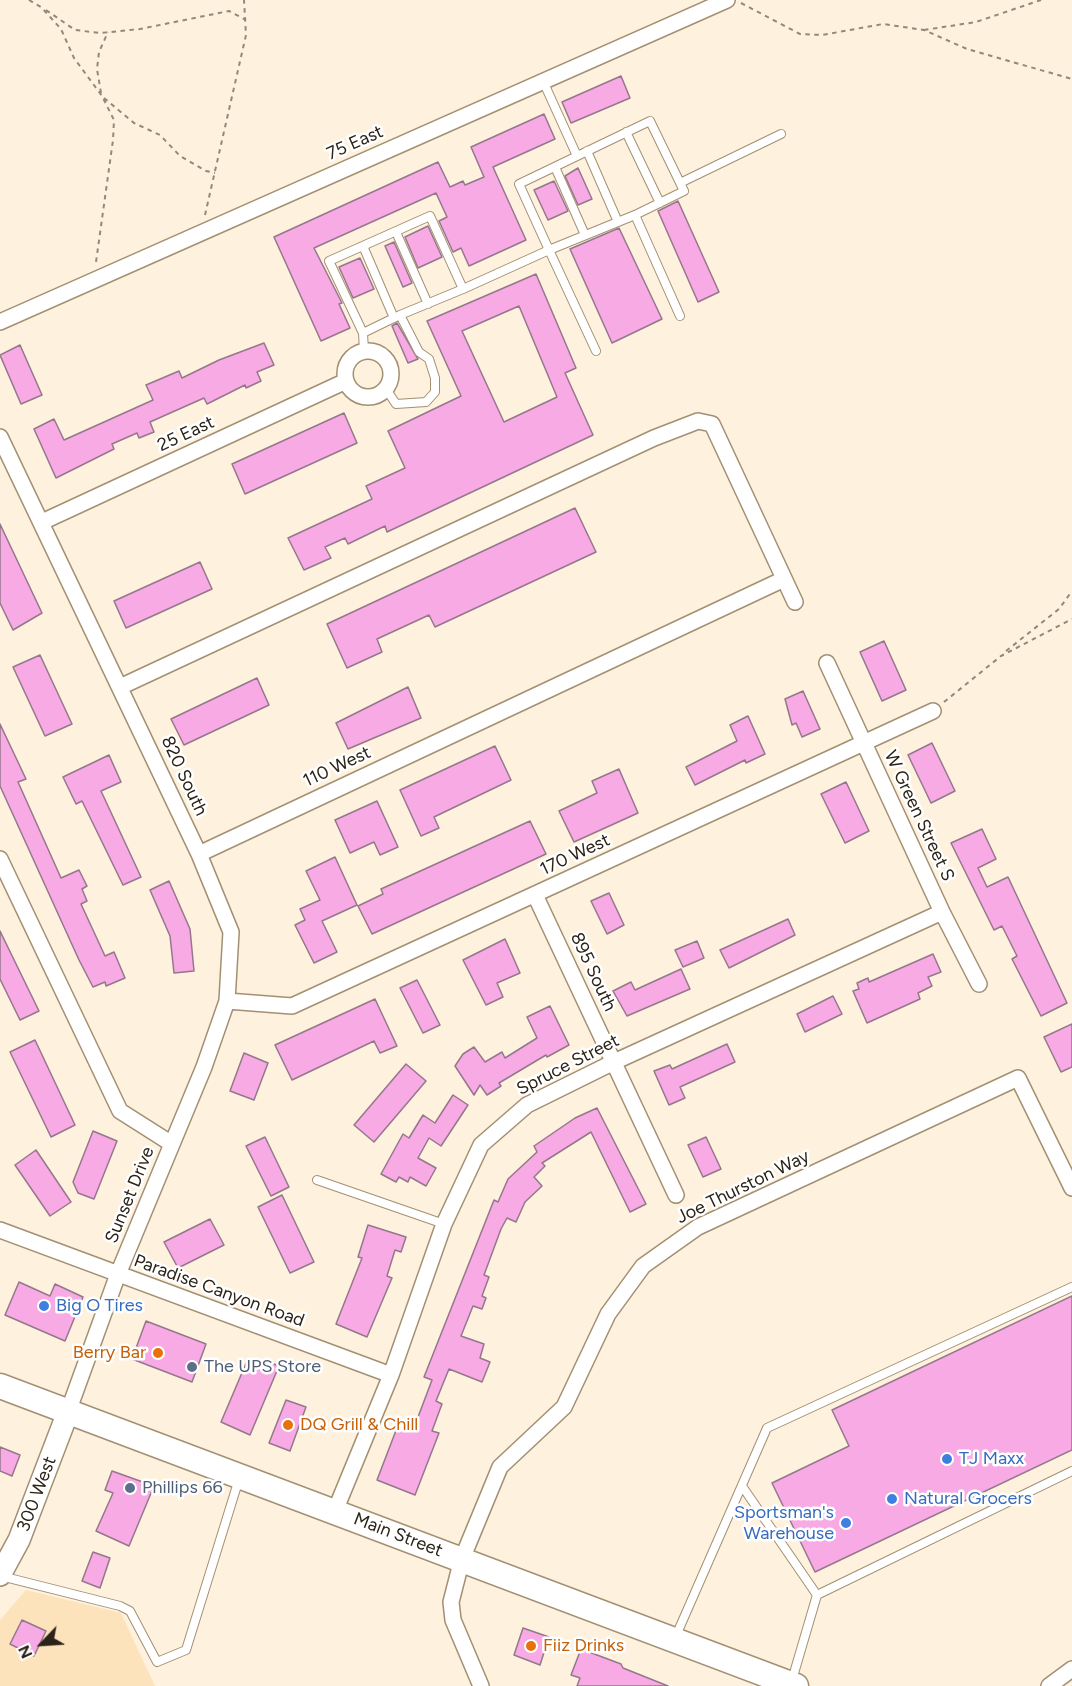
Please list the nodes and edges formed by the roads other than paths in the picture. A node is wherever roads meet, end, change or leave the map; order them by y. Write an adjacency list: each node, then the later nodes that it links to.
1 (727, 0): 2 (street, 75 East)
2 (543, 81): 6 (lane); 20 (street, 75 East)
3 (626, 132): 5 (lane); 8 (lane); 9 (lane)
4 (781, 134): 8 (lane)
5 (587, 152): 6 (lane); 11 (lane)
6 (577, 156): 7 (lane)
7 (555, 167): 13 (lane); 15 (lane)
8 (680, 183): 9 (lane)
9 (660, 203): 10 (lane)
10 (636, 215): 11 (lane); 18 (lane)
11 (618, 222): 13 (lane)
12 (396, 231): 14 (lane); 16 (lane); 17 (lane)
13 (585, 235): 15 (lane)
14 (363, 246): 19 (lane); 21 (lane)
15 (549, 249): 16 (lane); 23 (lane)
16 (463, 290): 17 (lane)
17 (428, 304): 19 (lane)
18 (680, 316)
19 (397, 317): 21 (lane); 25 (lane)
20 (0, 322)
21 (363, 333): 22 (lane)
22 (364, 351): 24 (street); 25 (street)
23 (596, 351)
24 (346, 381): 25 (street); 27 (street, 25 East)
25 (386, 389)
26 (0, 437): 27 (street, 820 South)
27 (42, 522): 31 (street, 820 South)
28 (784, 579): 29 (street); 31 (street); 34 (street, 110 West)
29 (795, 602)
30 (827, 663): 33 (street, W Green Street S)
31 (120, 687): 34 (street, 820 South)
32 (933, 711): 33 (street, 170 West)
33 (864, 743): 36 (street, 170 West); 37 (street, W Green Street S)
34 (199, 854): 39 (street, 820 South)
35 (0, 859): 41 (street, Sunset Drive)
36 (535, 895): 39 (street, 170 West); 40 (street, 895 South)
37 (942, 912): 38 (street, W Green Street S); 40 (street, Spruce Street)
38 (979, 984)
39 (227, 1001): 41 (street, 820 South)
40 (614, 1062): 44 (street, 895 South); 45 (street, Spruce Street)
41 (172, 1144): 47 (street, Sunset Drive)
42 (317, 1180): 45 (lane)
43 (1072, 1188): 56 (street, Joe Thurston Way)
44 (676, 1195)
45 (444, 1224): 49 (street, Spruce Street)
46 (0, 1230): 47 (street, Paradise Canyon Road)
47 (118, 1274): 49 (street, Paradise Canyon Road); 51 (street, Sunset Drive)
48 (1072, 1287): 54 (lane)
49 (391, 1375): 55 (street, Spruce Street)
50 (0, 1386): 51 (main road, Main Street)
51 (68, 1412): 53 (main road, Main Street); 57 (street, 300 West)
52 (1072, 1471): 58 (lane)
53 (240, 1476): 55 (main road, Main Street); 57 (lane)
54 (742, 1486): 58 (lane); 59 (lane)
55 (335, 1511): 56 (main road, Main Street)
56 (462, 1559): 59 (main road, Main Street); 61 (street, Joe Thurston Way)
57 (0, 1576)
58 (817, 1595): 62 (lane)
59 (675, 1640): 62 (main road, Main Street)
60 (1072, 1669): 63 (street)
61 (476, 1684)
62 (793, 1685)
63 (1049, 1686)

